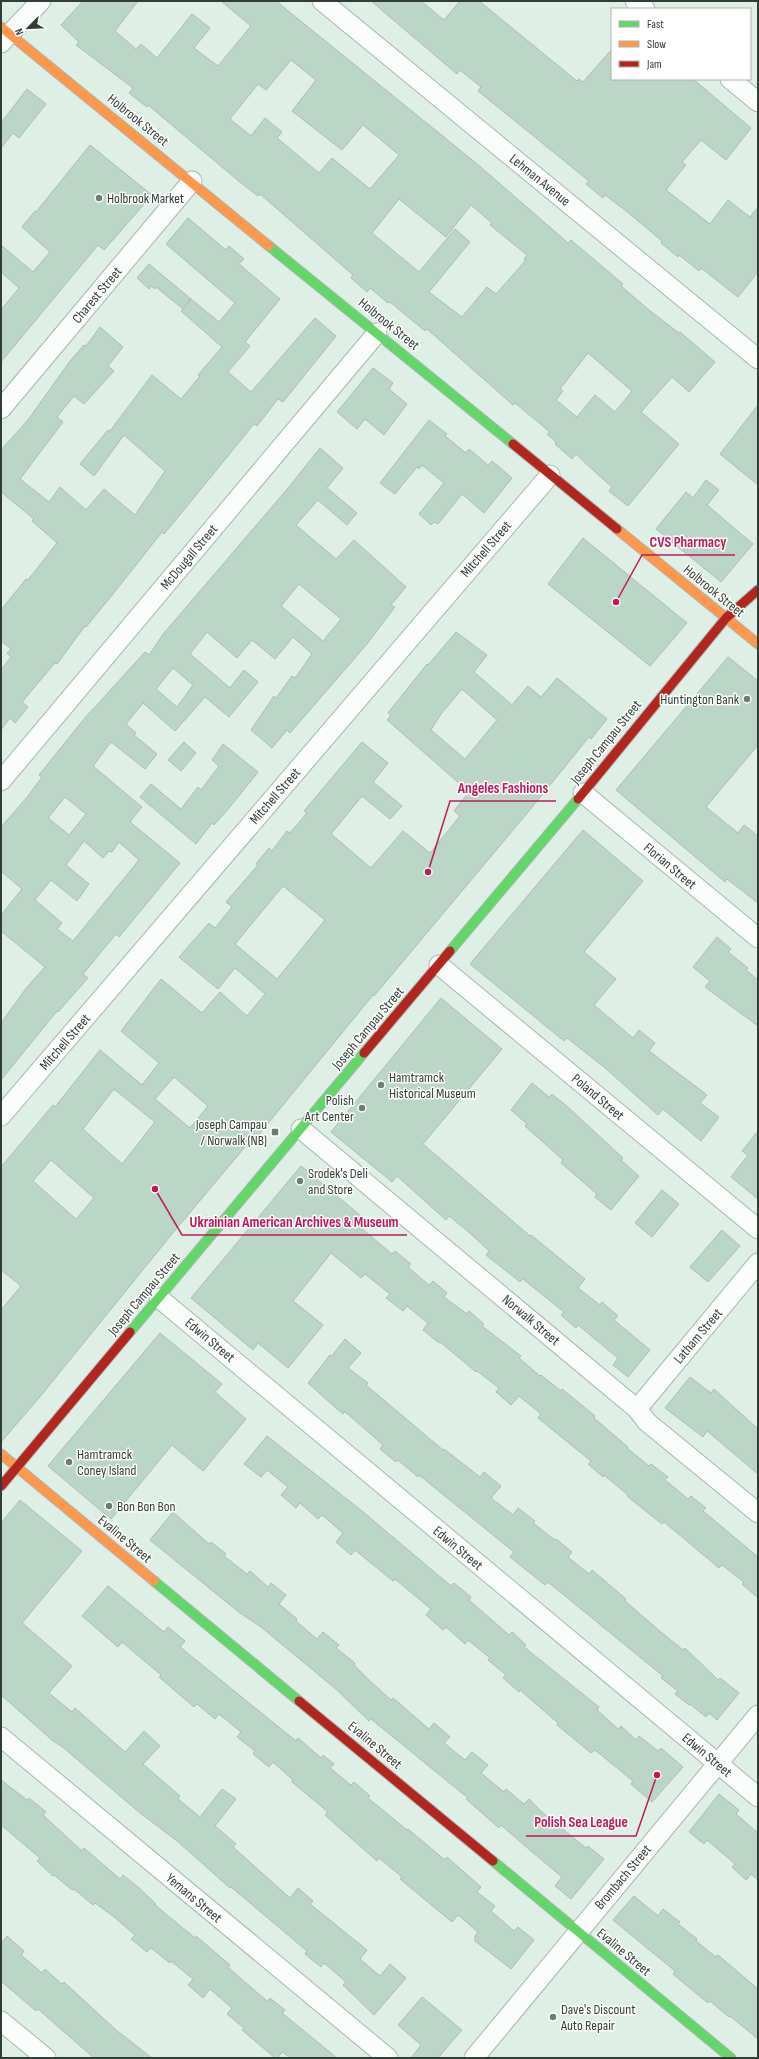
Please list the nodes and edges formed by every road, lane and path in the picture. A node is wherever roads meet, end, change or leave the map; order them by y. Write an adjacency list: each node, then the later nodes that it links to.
1 (41, 1): 5 (street)
2 (322, 1): 10 (street, Lehman Avenue)
3 (635, 1): 4 (street)
4 (644, 8)
5 (4, 35): 8 (street, Holbrook Street)
6 (731, 80): 7 (street)
7 (758, 102)
8 (192, 181): 9 (street, Holbrook Street); 11 (street, Charest Street)
9 (377, 333): 12 (street, Holbrook Street); 16 (street, McDougall Street)
10 (758, 359)
11 (1, 409)
12 (550, 475): 14 (street, Holbrook Street); 20 (street, Mitchell Street)
13 (758, 590): 14 (street, Joseph Campau Street)
14 (726, 618): 15 (street, Holbrook Street); 17 (street, Joseph Campau Street)
15 (758, 644)
16 (1, 781)
17 (583, 793): 18 (street, Florian Street); 19 (street, Joseph Campau Street)
18 (758, 938)
19 (439, 965): 21 (street, Joseph Campau Street); 22 (street, Poland Street)
20 (1, 1116)
21 (301, 1129): 24 (street, Joseph Campau Street); 25 (street, Norwalk Street)
22 (758, 1229)
23 (758, 1263): 25 (street, Latham Street)
24 (159, 1298): 27 (street, Joseph Campau Street); 32 (street, Edwin Street)
25 (637, 1408): 29 (street, Norwalk Street)
26 (1, 1454): 27 (street, Evaline Street)
27 (17, 1467): 28 (street, Joseph Campau Street); 34 (street, Evaline Street)
28 (1, 1486)
29 (758, 1513)
30 (758, 1715): 32 (street, Brombach Street)
31 (1, 1737): 37 (street, Yemans Street)
32 (718, 1764): 33 (street, Edwin Street); 34 (street, Brombach Street)
33 (758, 1797)
34 (578, 1932): 38 (street, Brombach Street); 39 (street, Evaline Street)
35 (1, 2021): 36 (street)
36 (46, 2058)
37 (388, 2058)
38 (474, 2058)
39 (731, 2058)

